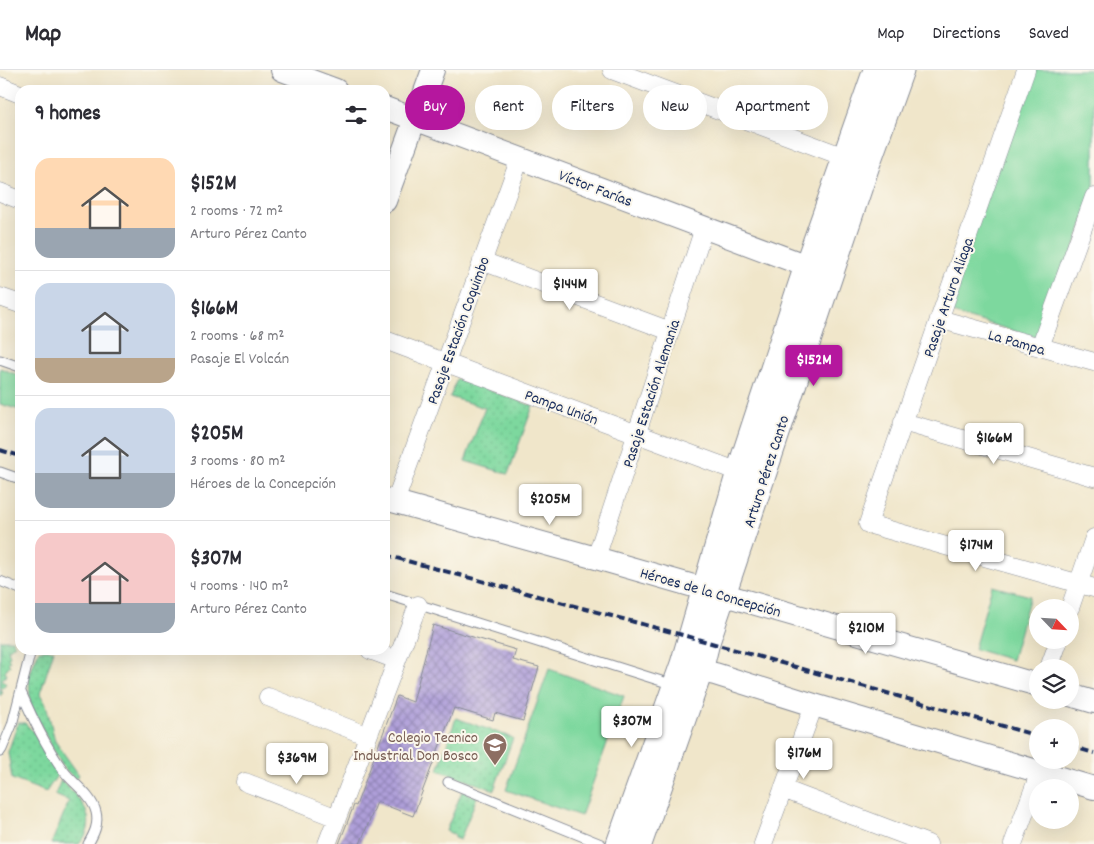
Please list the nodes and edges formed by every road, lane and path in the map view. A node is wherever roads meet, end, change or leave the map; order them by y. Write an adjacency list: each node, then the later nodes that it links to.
1 (282, 70): 7 (street)
2 (433, 70): 8 (street)
3 (612, 70): 16 (street)
4 (876, 70): 16 (main road, Arturo Pérez Canto)
5 (902, 70): 16 (main road, Arturo Pérez Canto)
6 (1026, 70): 26 (street, Pasaje Arturo Aliaga)
7 (310, 85)
8 (427, 85)
9 (0, 86): 10 (street)
10 (15, 92)
11 (390, 110): 12 (street, Víctor Farías)
12 (405, 115)
13 (411, 130): 17 (street)
14 (445, 130): 15 (street, Víctor Farías)
15 (520, 158): 21 (street, Víctor Farías); 22 (street, Pasaje Estación Coquimbo)
16 (856, 161): 23 (main road, Arturo Pérez Canto); 46 (main road, Arturo Pérez Canto)
17 (390, 187)
18 (0, 192): 20 (street)
19 (1094, 197): 29 (street)
20 (15, 198)
21 (704, 228): 23 (street, Víctor Farías); 27 (street, Pasaje Estación Alemania)
22 (482, 261): 27 (street); 31 (street, Pasaje Estación Coquimbo)
23 (807, 266): 37 (main road, Arturo Pérez Canto)
24 (0, 297): 25 (street)
25 (15, 302)
26 (939, 319): 29 (street, La Pampa); 34 (street, Pasaje Arturo Aliaga)
27 (670, 331): 35 (street, Pasaje Estación Alemania)
28 (390, 342): 31 (street, Pampa Unión)
29 (1040, 347): 32 (street, La Pampa)
30 (0, 360): 33 (lane)
31 (445, 362): 35 (street, Pampa Unión); 40 (street, Pasaje Estación Coquimbo)
32 (1094, 362)
33 (15, 365)
34 (903, 422): 39 (street); 44 (street, Pasaje Arturo Aliaga)
35 (637, 434): 37 (street, Pampa Unión); 42 (street, Pasaje Estación Alemania)
36 (0, 472): 38 (lane)
37 (739, 472): 46 (main road, Arturo Pérez Canto)
38 (15, 477)
39 (1094, 477)
40 (390, 501): 42 (street, Héroes de la Concepción)
41 (1094, 538): 44 (street)
42 (596, 558): 46 (street, Héroes de la Concepción)
43 (0, 581): 45 (lane)
44 (1086, 585): 48 (street)
45 (15, 587)
46 (714, 593): 53 (main road, Arturo Pérez Canto); 54 (street, Héroes de la Concepción)
47 (390, 596): 49 (lane)
48 (1076, 599)
49 (418, 605): 52 (street); 53 (lane)
50 (30, 655): 55 (lane)
51 (384, 655): 52 (street)
52 (397, 660): 60 (street)
53 (688, 678): 59 (street); 71 (main road, Arturo Pérez Canto); 72 (main road, Arturo Pérez Canto)
54 (1029, 682)
55 (21, 692): 61 (lane); 68 (lane)
56 (268, 698): 60 (street)
57 (1079, 698): 58 (street)
58 (1094, 702)
59 (814, 705): 62 (street); 66 (street)
60 (368, 736): 67 (street)
61 (0, 752)
62 (1040, 772): 65 (street); 75 (street)
63 (246, 782): 67 (street)
64 (448, 782): 70 (lane)
65 (1094, 788)
66 (783, 789): 73 (street); 74 (street)
67 (337, 818): 69 (street)
68 (88, 844)
69 (327, 844)
70 (601, 844)
71 (619, 844)
72 (639, 844)
73 (763, 844)
74 (928, 844)
75 (1013, 844)

